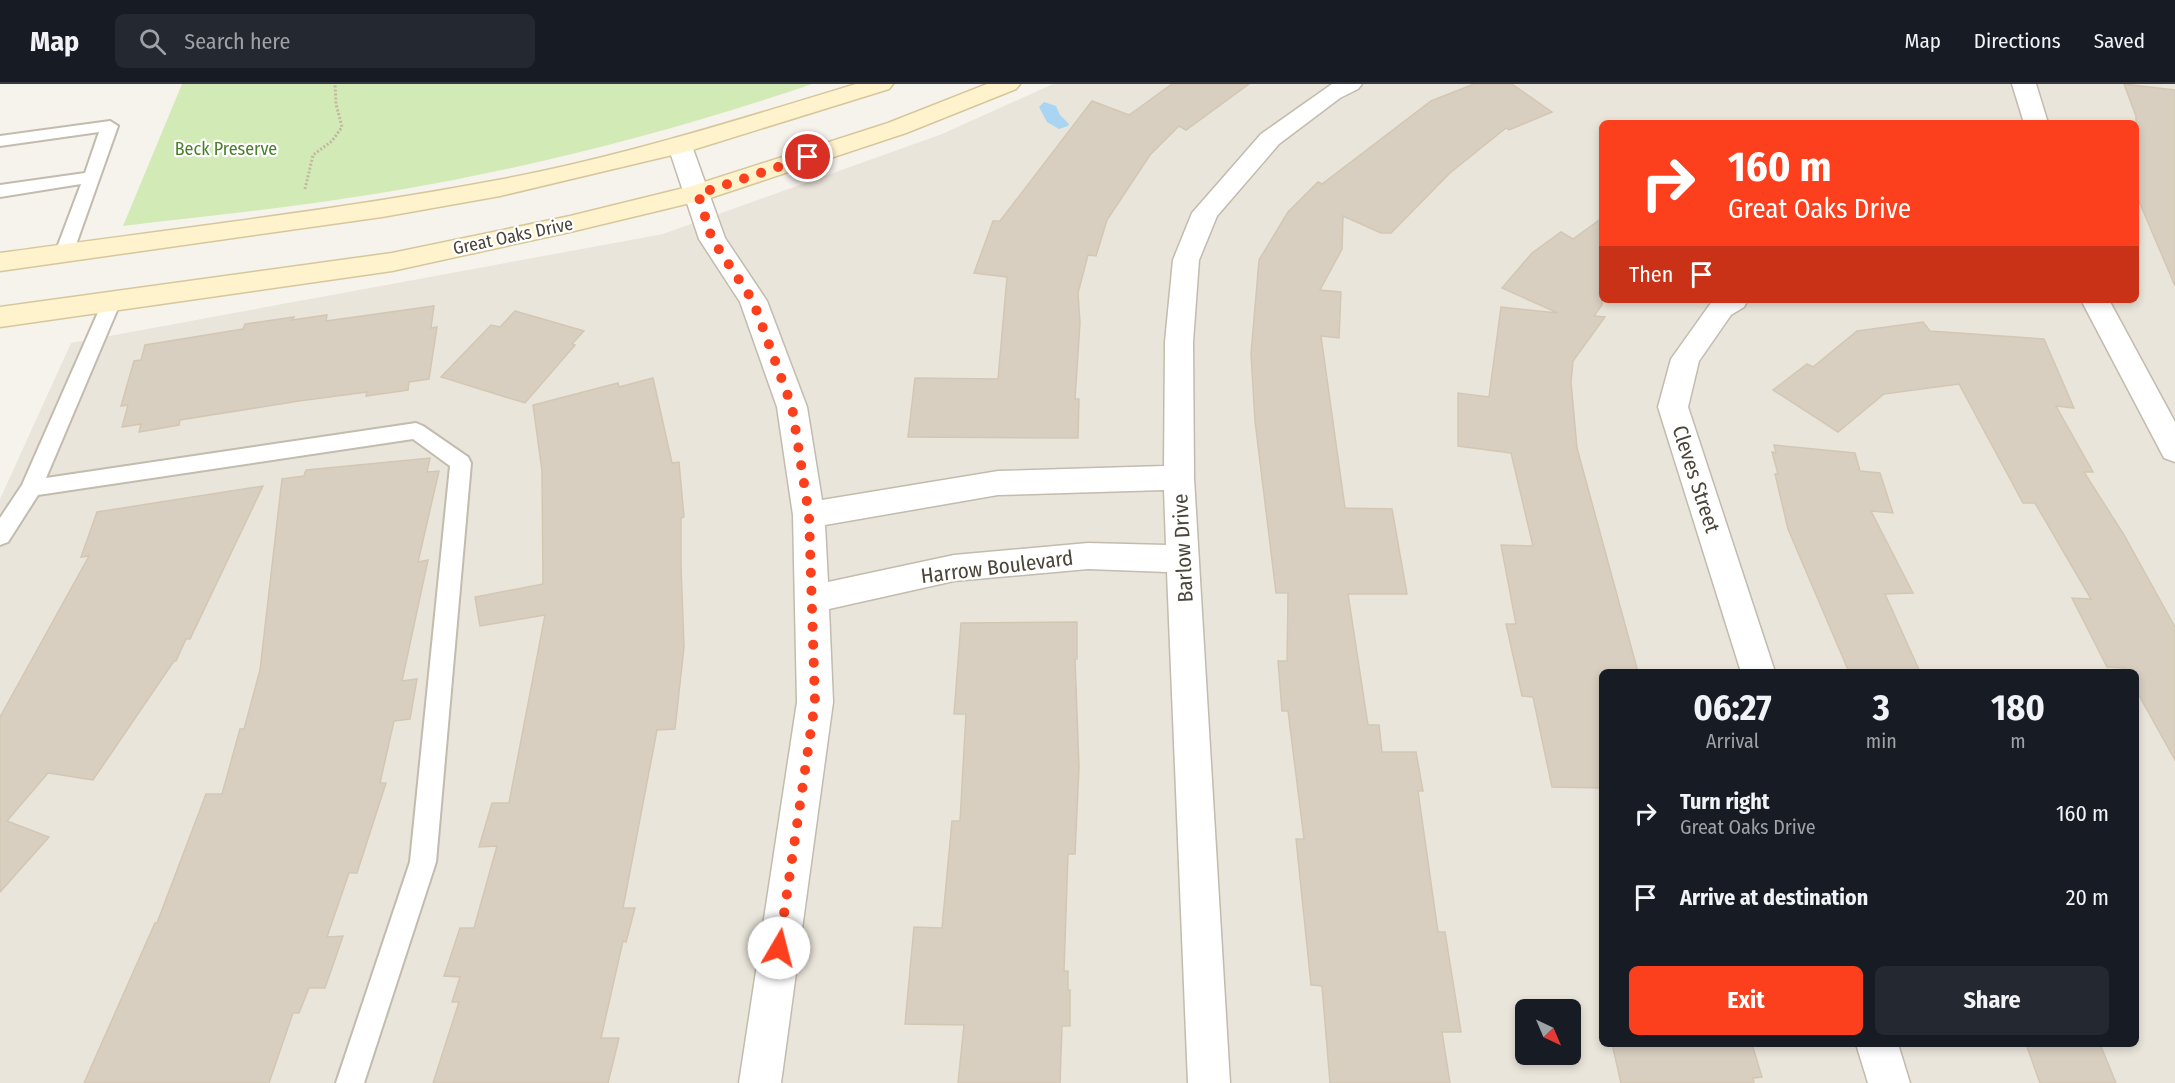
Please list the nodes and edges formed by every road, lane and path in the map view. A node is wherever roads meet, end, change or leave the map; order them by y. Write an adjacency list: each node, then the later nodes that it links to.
1 (335, 84): 12 (path)
2 (880, 84): 8 (street)
3 (1008, 84): 11 (street, Great Oaks Drive)
4 (1350, 84): 20 (street, Barlow Drive)
5 (2025, 84): 6 (street)
6 (2035, 120)
7 (0, 141): 9 (lane)
8 (680, 146): 11 (street); 13 (street)
9 (92, 177): 10 (lane); 13 (lane)
10 (0, 191)
11 (698, 194): 15 (street, Great Oaks Drive); 22 (street)
12 (303, 195)
13 (64, 253): 14 (street)
14 (0, 262)
15 (112, 301): 18 (street, Great Oaks Drive); 21 (lane)
16 (1729, 303): 26 (street, Cleves Street)
17 (2097, 303): 19 (street)
18 (0, 317)
19 (2175, 450)
20 (1179, 478): 22 (street); 24 (street, Barlow Drive)
21 (30, 488): 23 (lane); 28 (lane)
22 (809, 515): 25 (street)
23 (0, 536)
24 (1184, 559): 25 (street, Harrow Boulevard); 30 (street, Barlow Drive)
25 (812, 599): 29 (street)
26 (1757, 669)
27 (1878, 1047): 31 (street)
28 (350, 1083)
29 (760, 1083)
30 (1209, 1083)
31 (1889, 1083)

